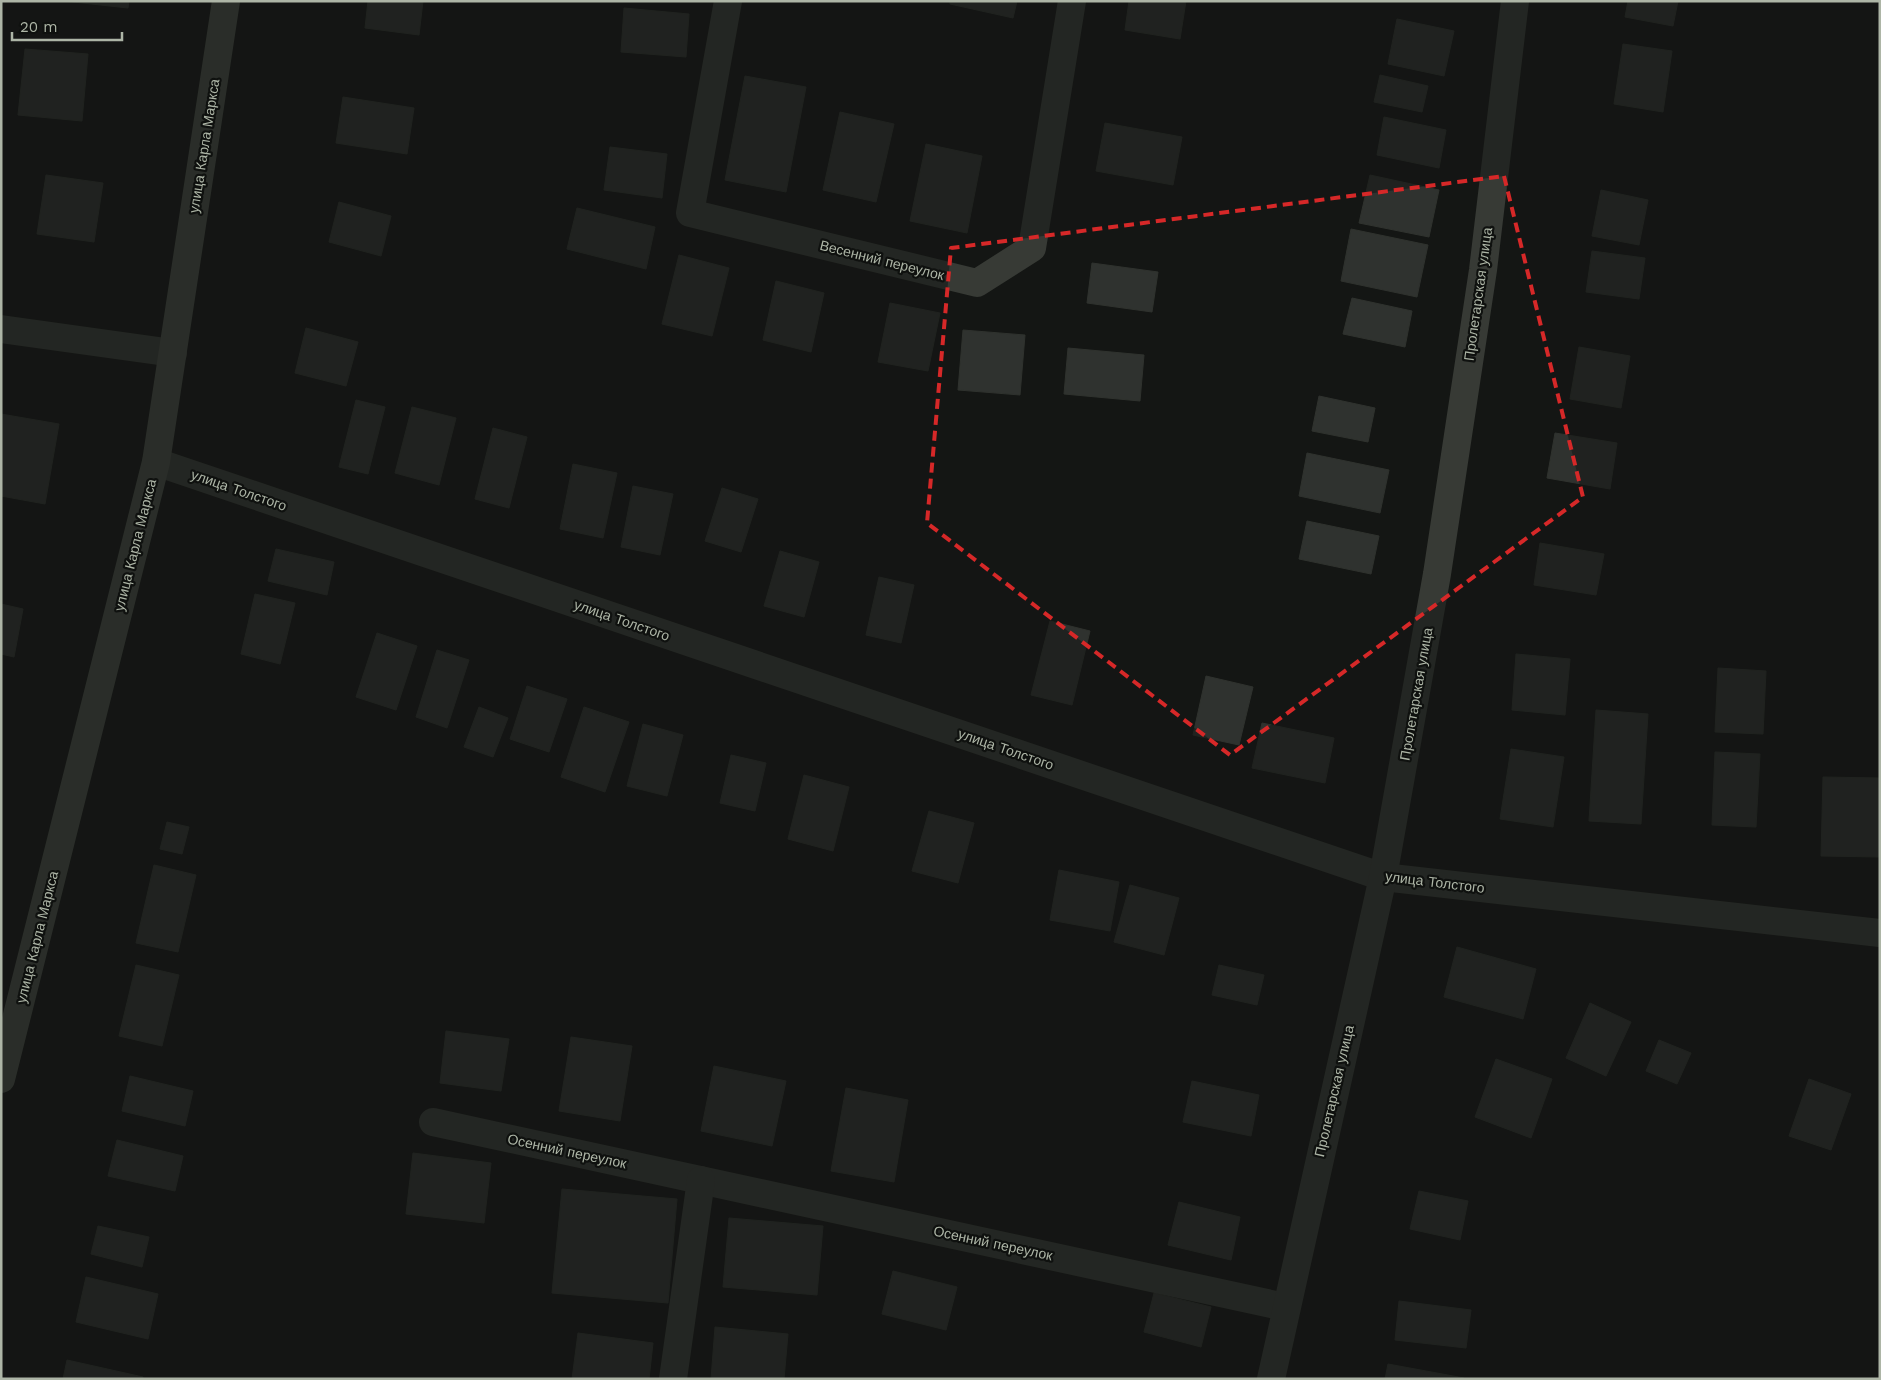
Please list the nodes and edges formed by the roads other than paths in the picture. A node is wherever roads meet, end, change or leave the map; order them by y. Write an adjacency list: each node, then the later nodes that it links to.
1 (226, 1): 6 (main road, улица Карла Маркса)
2 (728, 1): 3 (street, Весенний переулок)
3 (1072, 1)
4 (1515, 1): 8 (street, Пролетарская улица)
5 (1, 329): 6 (street)
6 (173, 353): 7 (main road, улица Карла Маркса)
7 (156, 462): 8 (street, улица Толстого); 10 (main road, улица Карла Маркса)
8 (1383, 877): 9 (street, улица Толстого); 13 (street, Пролетарская улица)
9 (1880, 933)
10 (1, 1079)
11 (433, 1122): 12 (street, Осенний переулок)
12 (701, 1180): 13 (street, Осенний переулок); 14 (street)
13 (1285, 1307): 15 (street, Пролетарская улица)
14 (673, 1379)
15 (1271, 1379)

